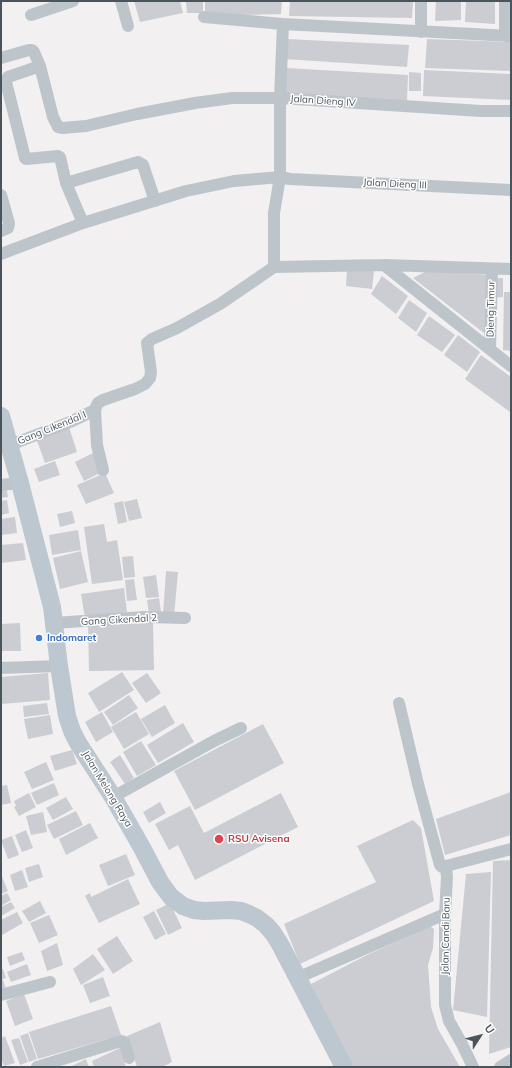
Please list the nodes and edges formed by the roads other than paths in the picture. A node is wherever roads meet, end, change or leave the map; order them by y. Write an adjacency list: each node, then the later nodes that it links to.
1 (73, 1): 5 (street)
2 (121, 1): 8 (street)
3 (421, 1): 9 (street)
4 (505, 1): 10 (street)
5 (31, 15)
6 (204, 17): 7 (street)
7 (283, 24): 9 (street); 13 (street)
8 (128, 26)
9 (421, 32): 10 (street)
10 (508, 36)
11 (1, 58): 12 (street)
12 (40, 66): 13 (street, Jalan Dieng IV); 16 (street)
13 (280, 98): 14 (street, Jalan Dieng IV); 15 (street)
14 (511, 111)
15 (280, 177): 17 (street, Jalan Dieng III); 19 (street, Jalan Dieng III); 24 (street)
16 (66, 183): 19 (street); 20 (street)
17 (511, 190)
18 (1, 195): 21 (street)
19 (155, 201): 20 (street, Jalan Dieng III)
20 (83, 224): 22 (street, Jalan Dieng III)
21 (1, 231)
22 (1, 254)
23 (384, 265): 24 (street); 25 (street); 27 (street)
24 (274, 267): 29 (street, Gang Cikendal I)
25 (492, 269): 26 (street); 27 (street, Dieng Timur)
26 (511, 270)
27 (490, 349): 28 (street)
28 (511, 366)
29 (95, 410): 31 (street, Gang Cikendal I); 32 (street)
30 (1, 416): 31 (main road, Jalan Melong Raya)
31 (10, 445): 33 (main road, Jalan Melong Raya)
32 (103, 470)
33 (20, 483): 34 (street); 36 (main road, Jalan Melong Raya)
34 (1, 485)
35 (185, 618): 36 (street, Gang Cikendal 2)
36 (54, 623): 37 (main road, Jalan Melong Raya)
37 (59, 666): 38 (street); 41 (main road, Jalan Melong Raya)
38 (1, 668)
39 (399, 703): 43 (street)
40 (242, 728): 41 (street)
41 (113, 797): 45 (main road, Jalan Melong Raya)
42 (511, 849): 43 (street)
43 (446, 866): 44 (street, Jalan Candi Baru)
44 (445, 914): 45 (street); 52 (street, Jalan Candi Baru)
45 (297, 978): 51 (main road, Jalan Melong Raya)
46 (50, 982): 47 (street)
47 (1, 995)
48 (129, 1058): 50 (street)
49 (511, 1060): 53 (street)
50 (37, 1067)
51 (344, 1067)
52 (473, 1067)
53 (500, 1067)

